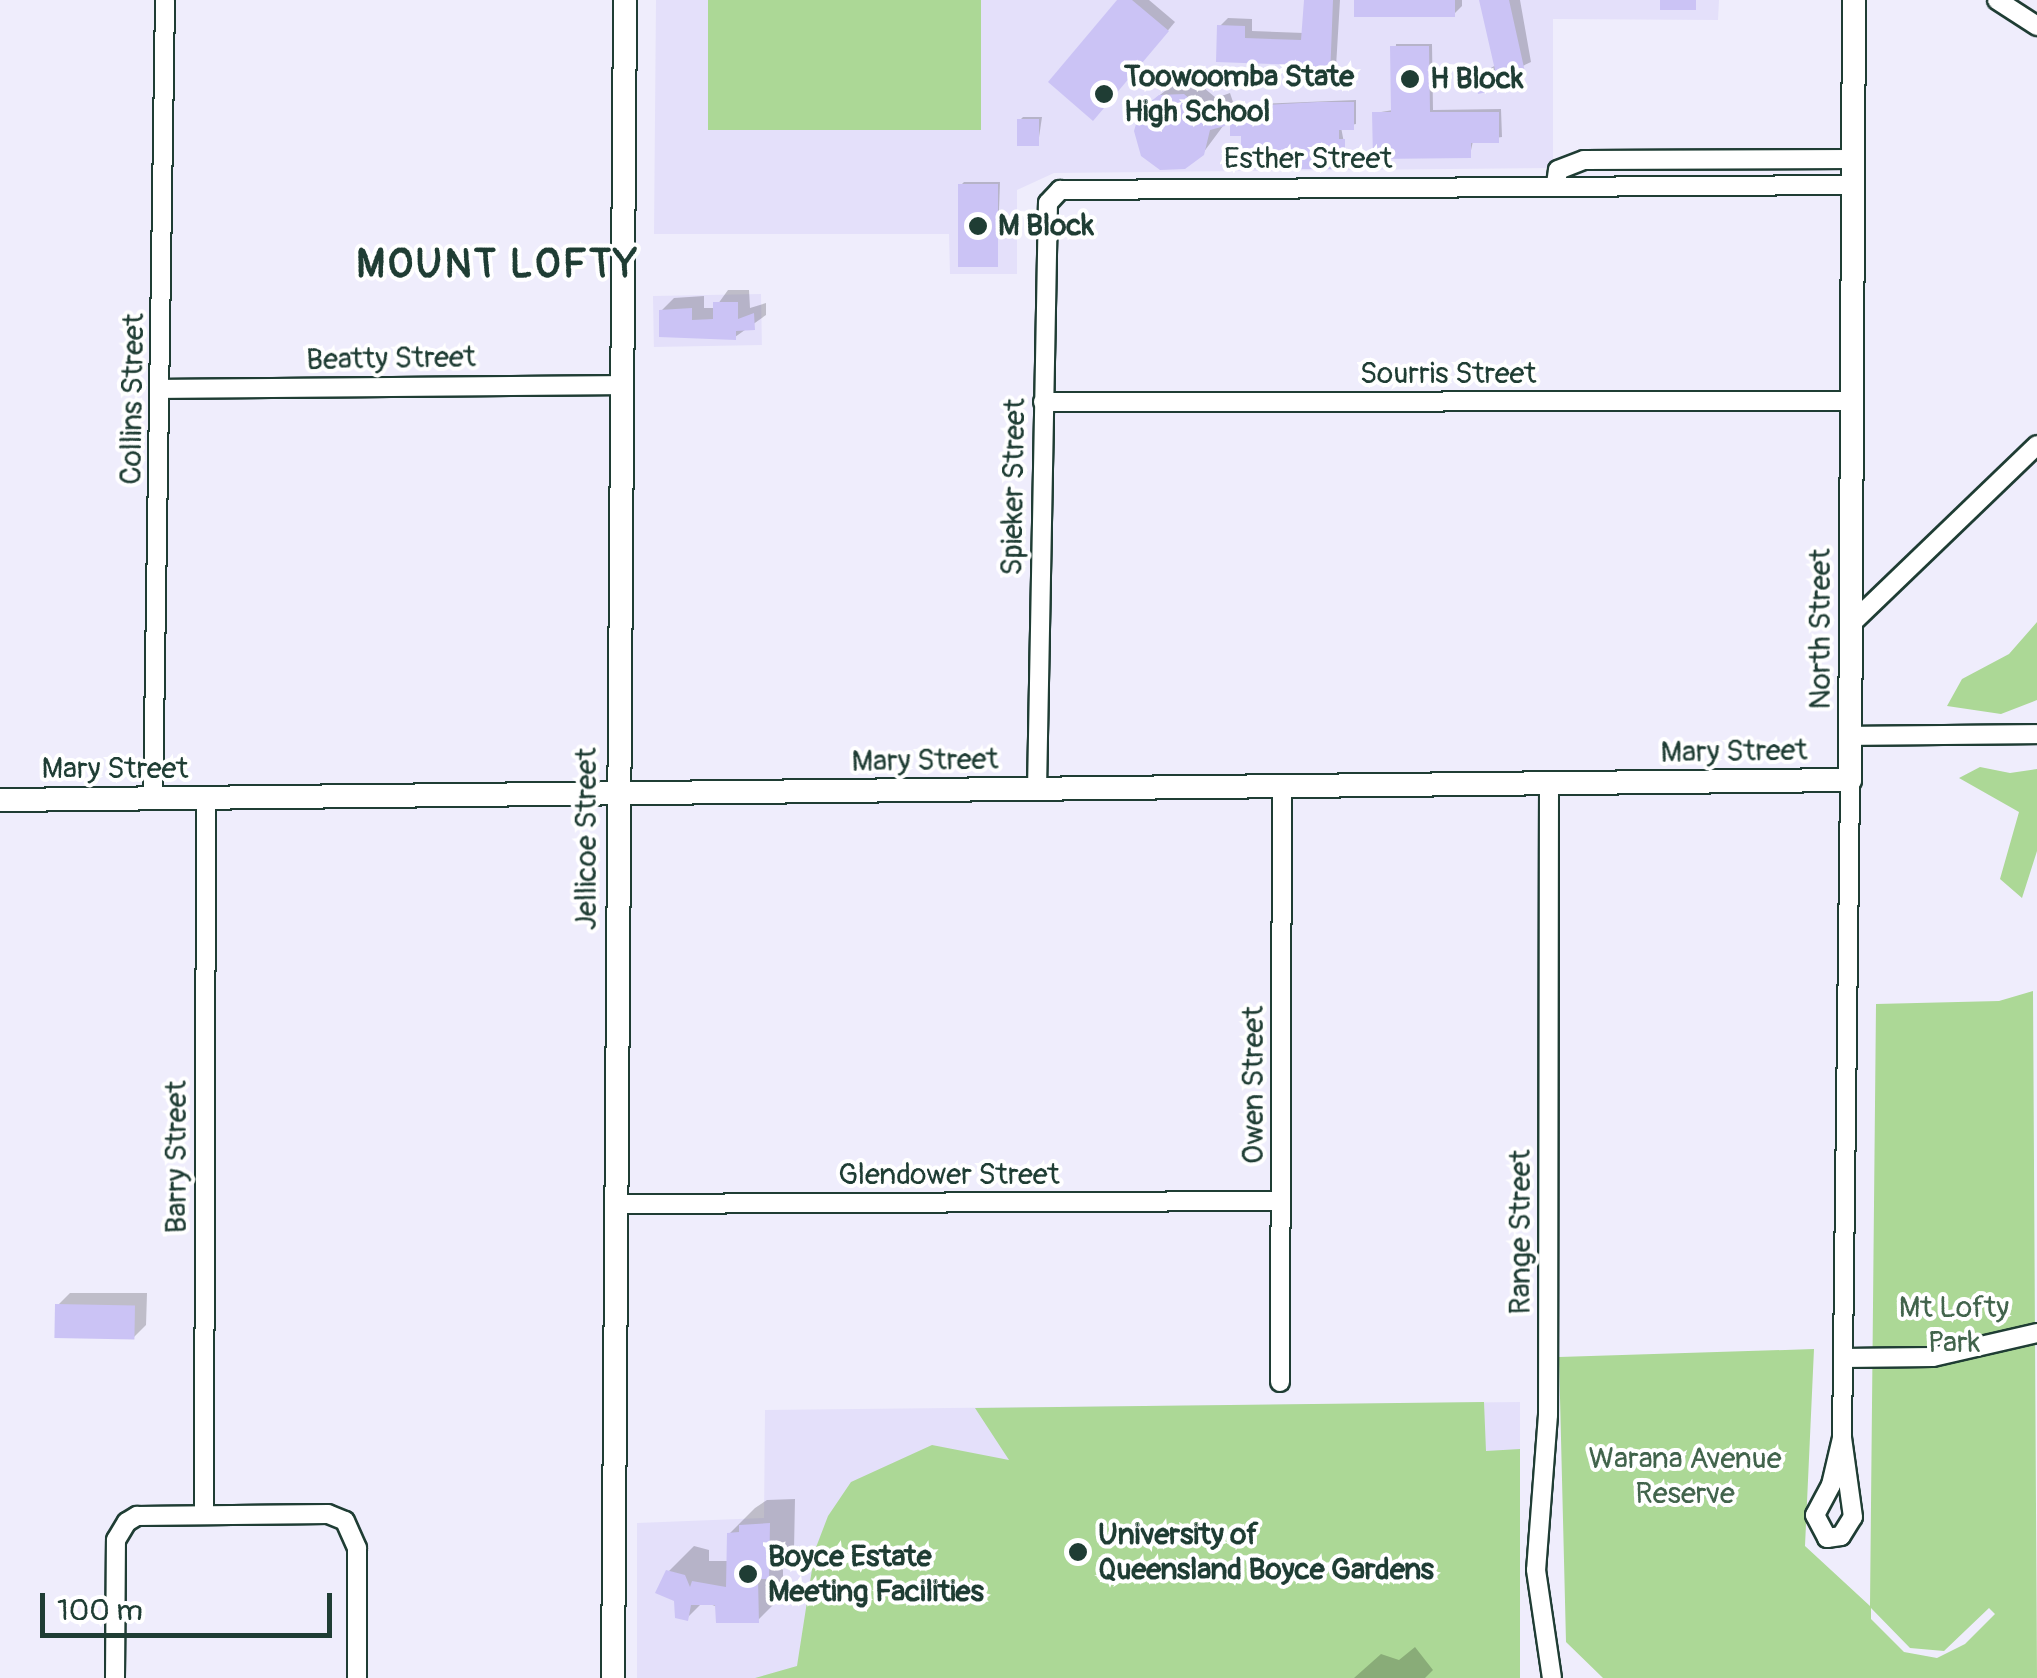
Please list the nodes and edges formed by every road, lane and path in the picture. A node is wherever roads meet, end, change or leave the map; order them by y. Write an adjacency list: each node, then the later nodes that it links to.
1 (166, 0): 11 (street, Collins Street)
2 (625, 0): 10 (street, Jellicoe Street)
3 (1854, 0): 6 (street, North Street)
4 (1997, 0): 5 (street)
5 (2037, 26)
6 (1853, 159): 7 (street); 8 (street, North Street)
7 (1556, 184): 8 (street, Esther Street); 9 (street, Esther Street)
8 (1853, 186): 12 (street, North Street)
9 (1060, 190): 13 (street, Spieker Street)
10 (622, 385): 11 (street, Beatty Street); 22 (street, Jellicoe Street)
11 (161, 389): 23 (street, Collins Street)
12 (1852, 401): 13 (street, Sourris Street); 15 (street, North Street)
13 (1043, 402): 21 (street, Spieker Street)
14 (2037, 445): 15 (street)
15 (1851, 624): 17 (street, North Street)
16 (2037, 734): 17 (street)
17 (1850, 736): 18 (street, North Street)
18 (1850, 780): 19 (street, Mary Street); 29 (street, North Street)
19 (1549, 784): 20 (street, Mary Street); 36 (street, Range Street)
20 (1282, 789): 21 (street, Mary Street); 26 (street, Owen Street)
21 (1037, 790): 22 (street, Mary Street)
22 (616, 794): 24 (street, Mary Street); 27 (street, Jellicoe Street)
23 (153, 799): 24 (street, Mary Street); 25 (street, Mary Street)
24 (206, 799): 32 (street, Barry Street)
25 (0, 800)
26 (1281, 1201): 27 (street, Glendower Street); 30 (street, Owen Street)
27 (617, 1204): 35 (street, Jellicoe Street)
28 (2037, 1332): 29 (street)
29 (1843, 1358): 31 (street, North Street)
30 (1280, 1382)
31 (1842, 1438): 31 (street)
32 (204, 1515): 33 (street); 34 (street)
33 (115, 1678)
34 (357, 1678)
35 (613, 1678)
36 (1552, 1678)

